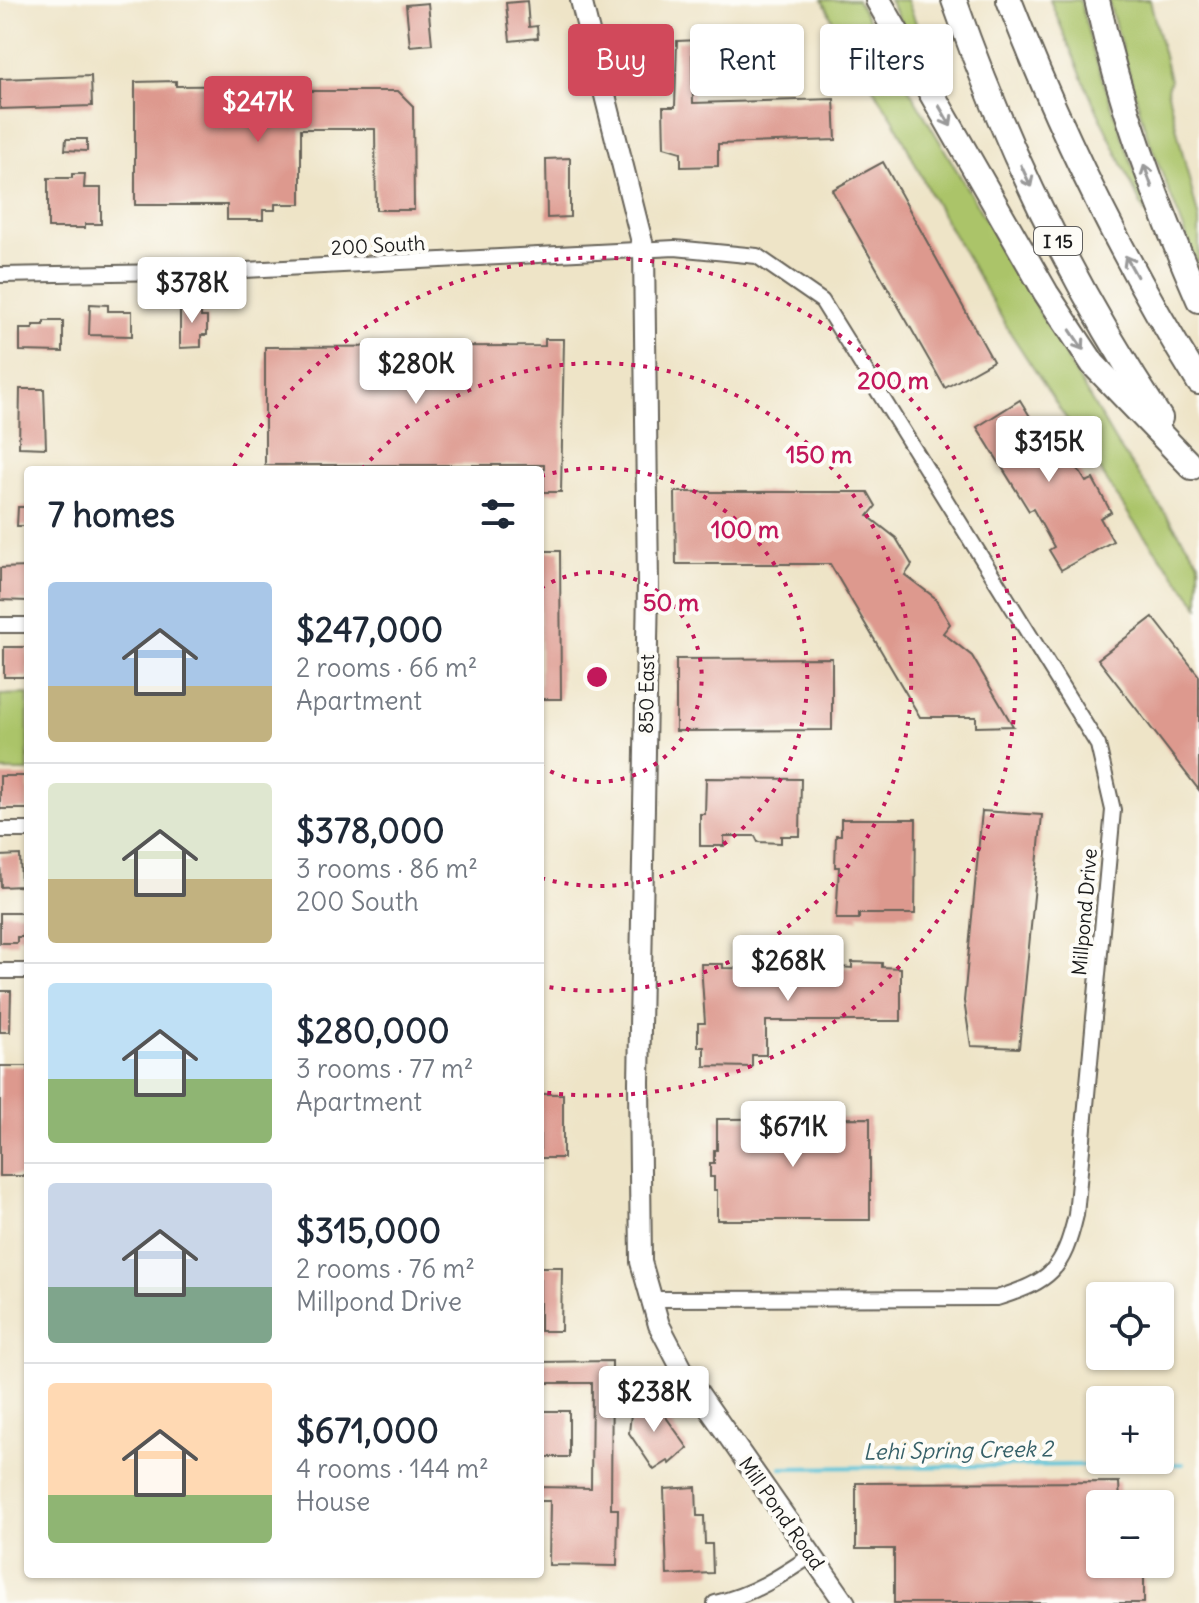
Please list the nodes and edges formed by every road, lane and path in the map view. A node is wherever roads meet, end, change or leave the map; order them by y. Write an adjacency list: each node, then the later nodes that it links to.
1 (581, 0): 6 (main road, 850 East)
2 (878, 0): 11 (highway, one-way to 11)
3 (954, 0): 11 (highway, I 15, one-way to 11)
4 (1009, 0): 10 (highway, I 15, one-way to 4)
5 (1097, 0): 9 (highway, one-way to 5)
6 (644, 250): 7 (street, 200 South); 8 (street, 200 South); 18 (main road, 850 East)
7 (757, 256): 18 (street, Millpond Drive)
8 (0, 275)
9 (1199, 300)
10 (1199, 382)
11 (1196, 472)
12 (0, 625): 13 (street)
13 (24, 625)
14 (0, 830): 15 (street)
15 (24, 830)
16 (0, 971): 17 (street)
17 (24, 971)
18 (650, 1299): 19 (main road, Mill Pond Road)
19 (812, 1555): 20 (street); 21 (main road, Mill Pond Road)
20 (715, 1603)
21 (845, 1603)

